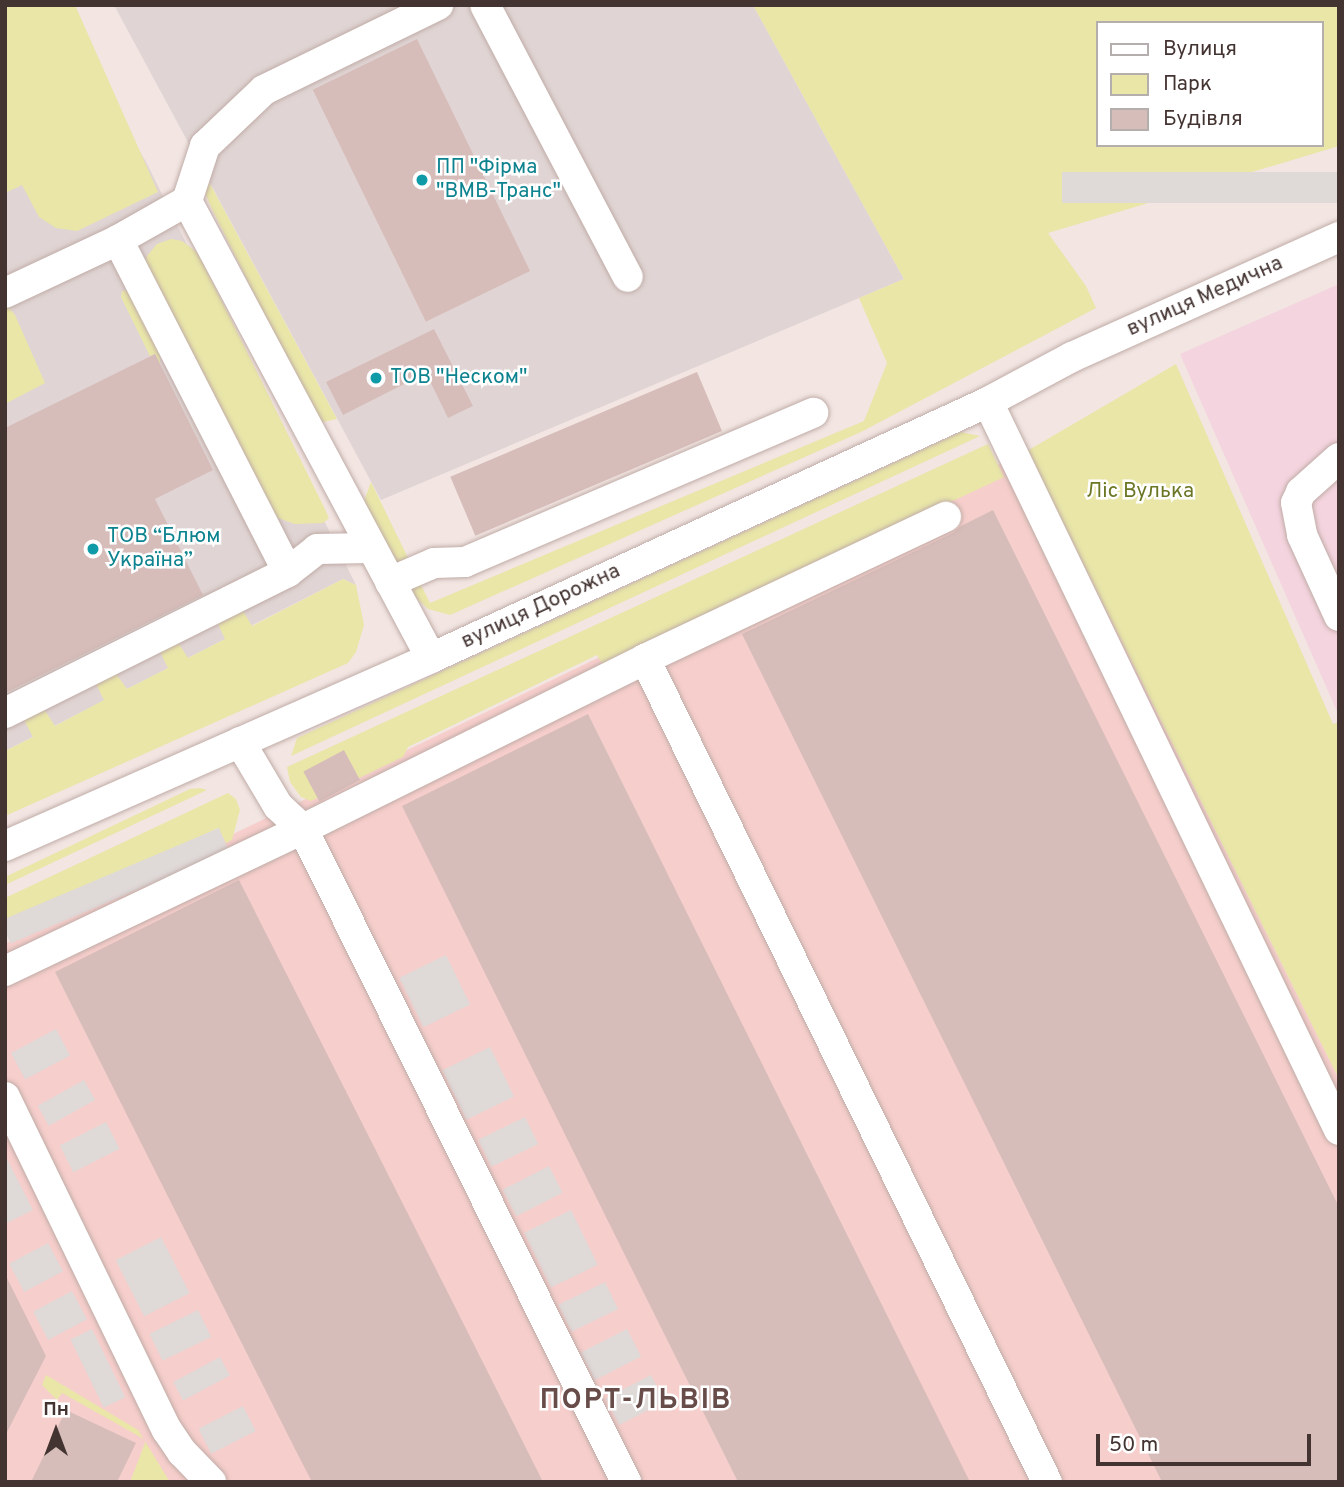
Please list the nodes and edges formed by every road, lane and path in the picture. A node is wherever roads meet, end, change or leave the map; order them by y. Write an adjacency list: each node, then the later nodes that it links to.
1 (438, 5): 3 (street)
2 (485, 5): 6 (street)
3 (187, 201): 5 (street); 13 (street)
4 (1339, 237): 8 (street, вулиця Медична)
5 (118, 240): 7 (street); 14 (street)
6 (628, 277)
7 (5, 293)
8 (1072, 357): 9 (street, вулиця Дорожна)
9 (988, 402): 17 (street, вулиця Дорожна); 25 (street)
10 (813, 413): 15 (street)
11 (1339, 458): 16 (street)
12 (946, 517): 18 (street)
13 (371, 548): 14 (street); 15 (street)
14 (288, 572): 19 (street)
15 (390, 582): 17 (street)
16 (1339, 616)
17 (431, 658): 20 (street, вулиця Дорожна)
18 (645, 659): 21 (street); 28 (street)
19 (5, 713)
20 (240, 742): 21 (street); 22 (street, вулиця Дорожна)
21 (303, 829): 23 (street); 27 (street)
22 (5, 846)
23 (5, 971)
24 (5, 1097): 26 (street)
25 (1339, 1130)
26 (211, 1482)
27 (626, 1482)
28 (1047, 1482)

